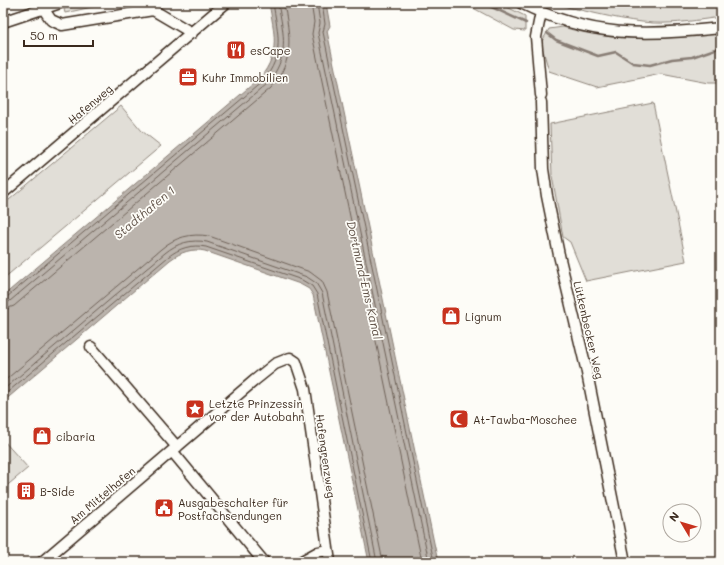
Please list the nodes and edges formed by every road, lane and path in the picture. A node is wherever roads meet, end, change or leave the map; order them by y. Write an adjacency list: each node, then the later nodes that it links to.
1 (60, 3): 4 (street)
2 (226, 3): 8 (street, Hafenweg)
3 (521, 3): 5 (street)
4 (43, 8): 6 (street); 8 (street)
5 (541, 12): 7 (street); 18 (street, Lütkenbecker Weg)
6 (3, 22)
7 (721, 28)
8 (192, 33): 9 (street, Hafenweg)
9 (3, 193)
10 (91, 347): 12 (street)
11 (290, 358): 12 (street, Am Mittelhafen); 13 (street, Hafengrenzweg)
12 (174, 449): 14 (street, Am Mittelhafen); 15 (street)
13 (328, 550): 16 (street); 17 (street, Hafengrenzweg)
14 (45, 561)
15 (264, 562)
16 (300, 562)
17 (330, 562)
18 (625, 562)

